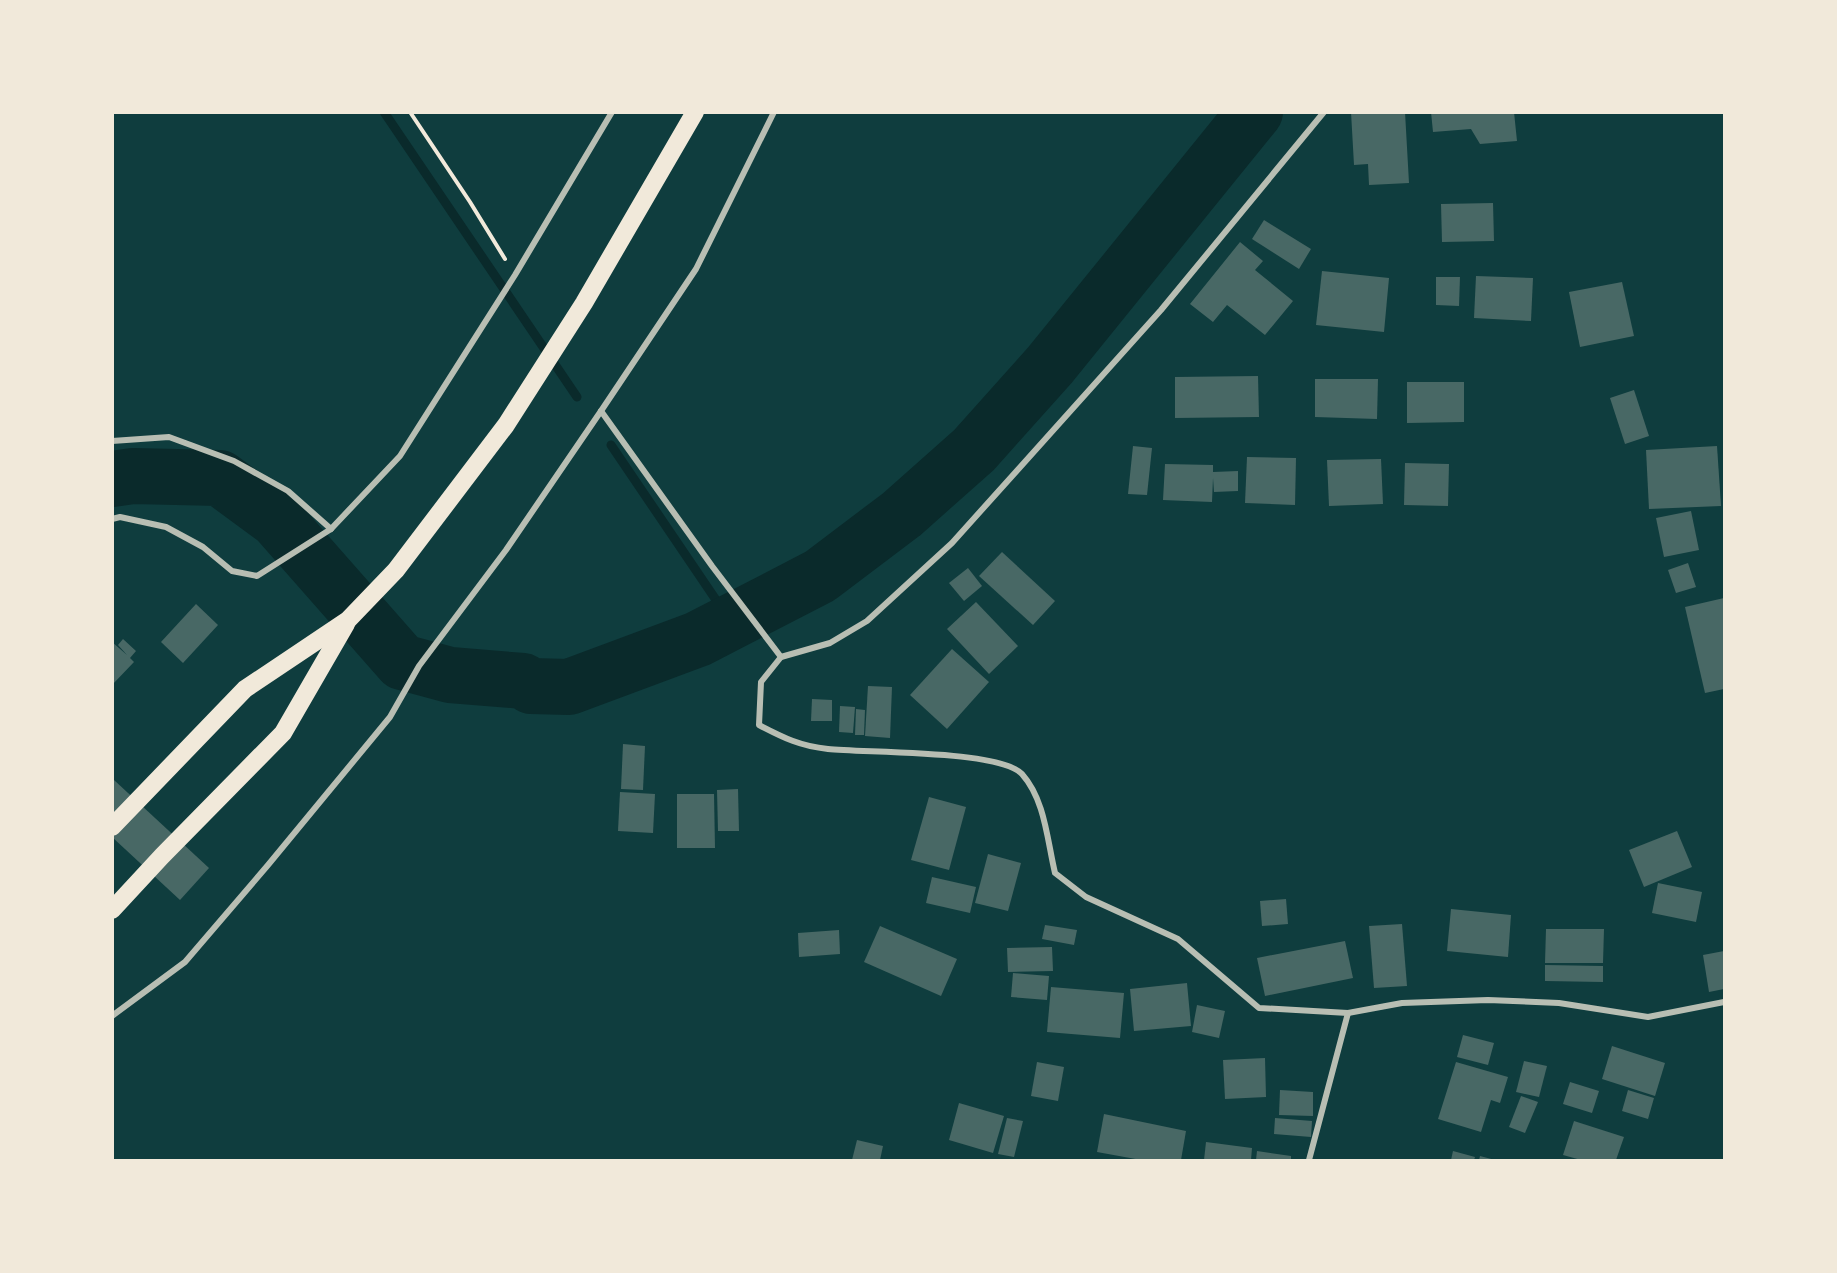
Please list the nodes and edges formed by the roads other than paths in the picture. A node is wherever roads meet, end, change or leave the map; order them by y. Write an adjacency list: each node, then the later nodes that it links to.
1 (612, 112): 8 (street)
2 (695, 112): 9 (highway)
3 (774, 112): 5 (street)
4 (1324, 112): 10 (street)
5 (601, 411): 10 (street); 15 (street)
6 (112, 441): 8 (street)
7 (112, 519): 8 (street)
8 (331, 529)
9 (348, 620): 11 (highway); 12 (highway)
10 (781, 656): 14 (street)
11 (112, 827)
12 (112, 910)
13 (1725, 1002): 14 (street)
14 (1348, 1013): 16 (street)
15 (112, 1016)
16 (1309, 1161)

